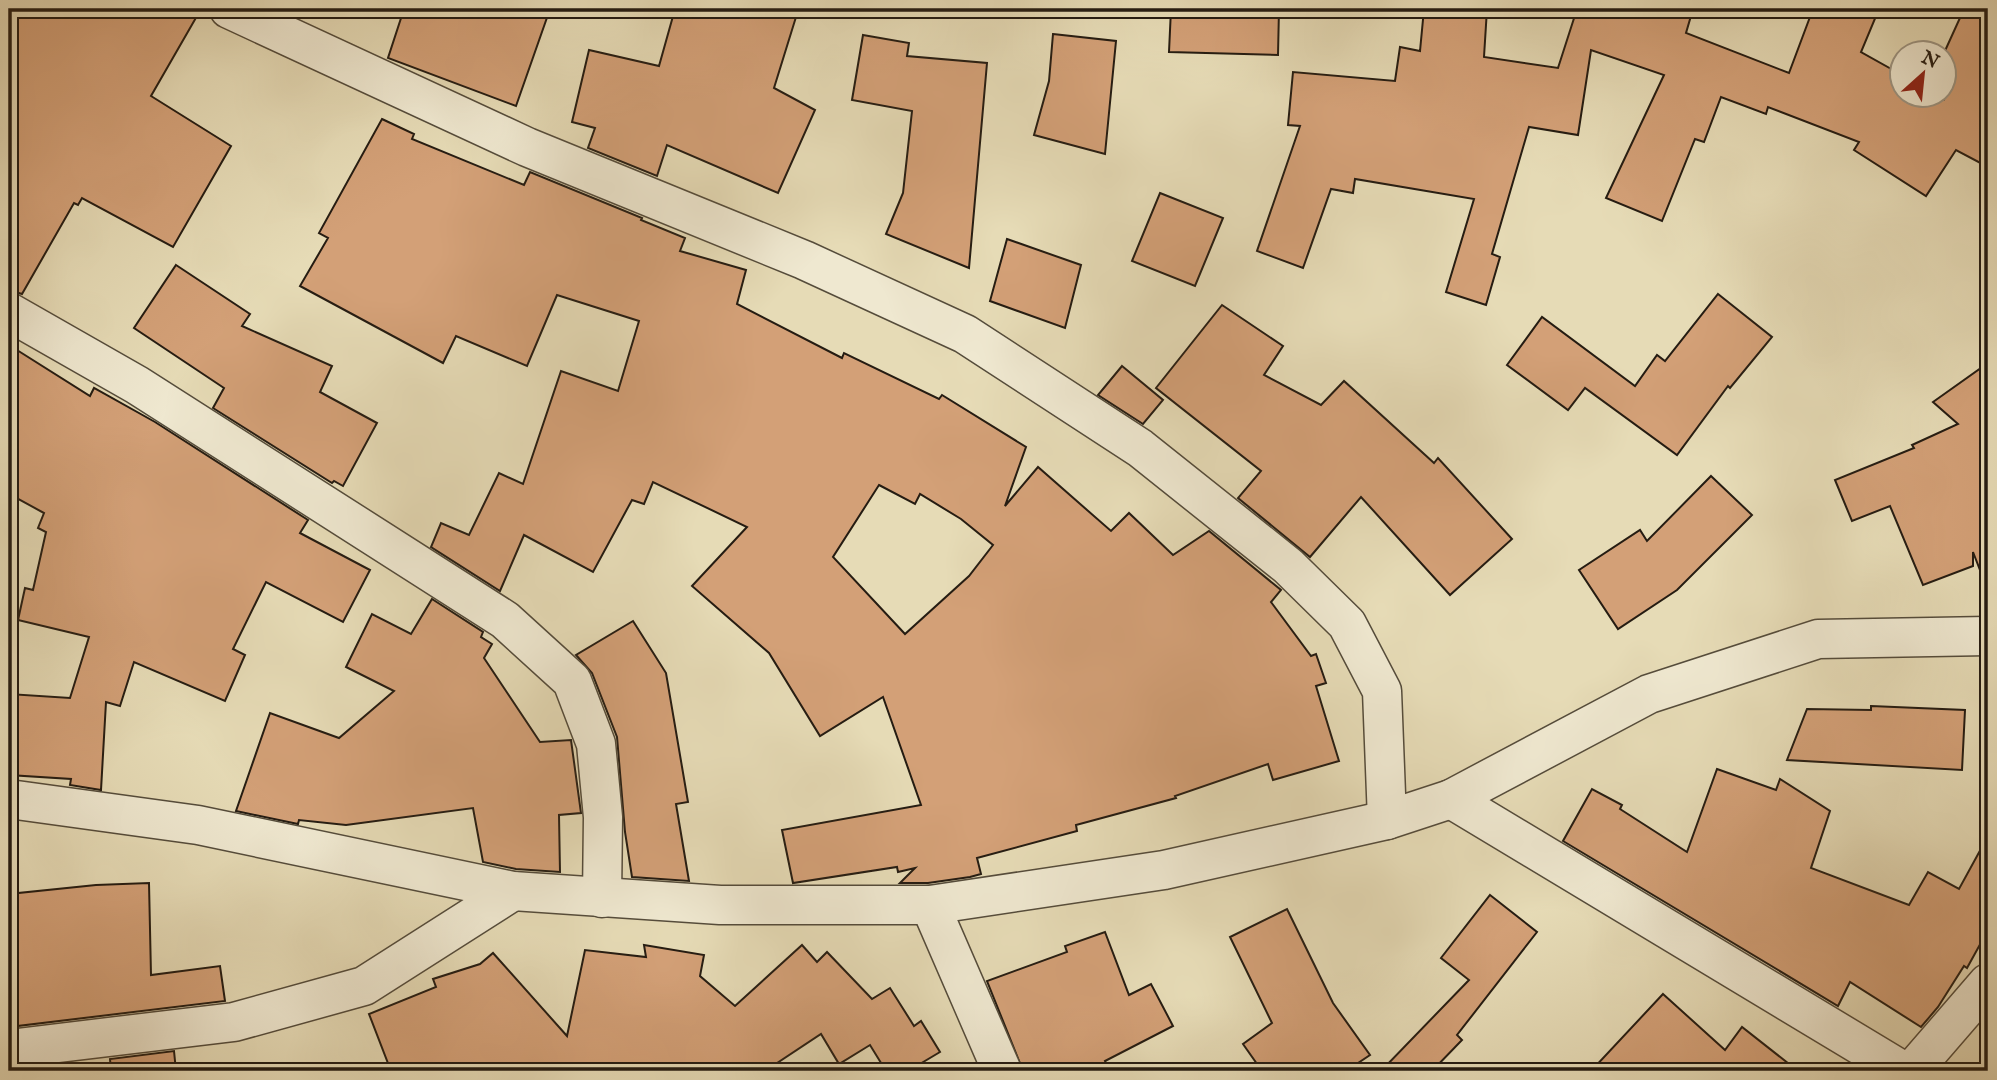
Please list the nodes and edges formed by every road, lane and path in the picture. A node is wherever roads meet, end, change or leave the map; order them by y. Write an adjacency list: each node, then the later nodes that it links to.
1 (229, 9): 6 (street)
2 (9, 312): 8 (street)
3 (1988, 636): 5 (street)
4 (9, 799): 7 (street)
5 (1451, 799): 6 (street); 13 (street)
6 (1387, 820): 9 (street)
7 (513, 891): 8 (street); 11 (street)
8 (602, 898): 9 (street)
9 (930, 905): 12 (street)
10 (1988, 983): 14 (street)
11 (9, 1049)
12 (1002, 1071)
13 (1903, 1071)
14 (1912, 1071)

